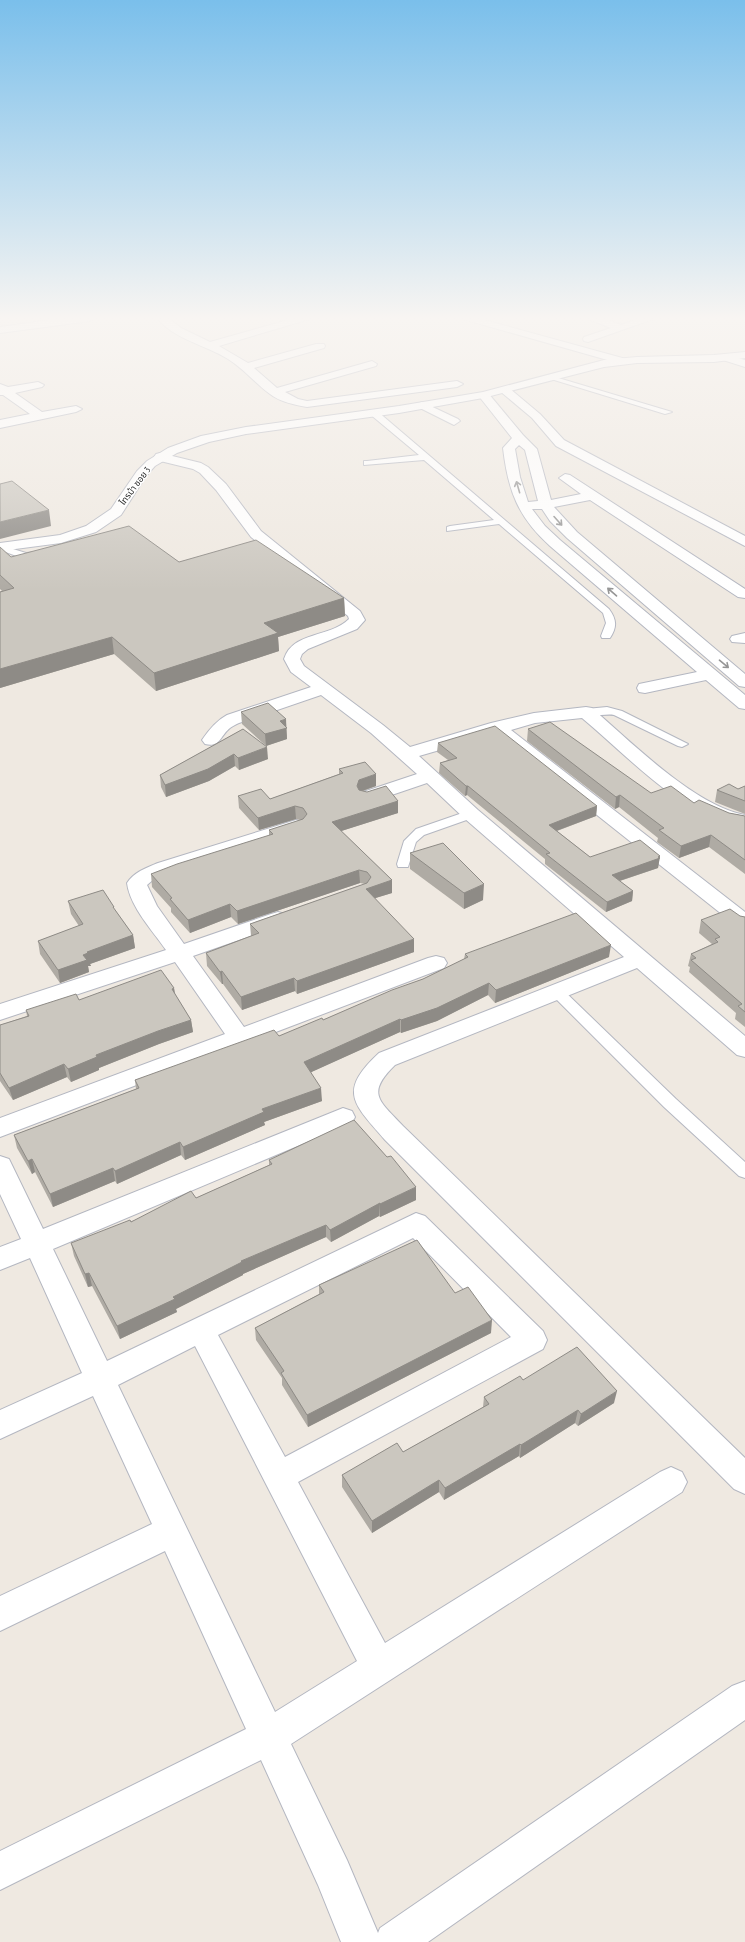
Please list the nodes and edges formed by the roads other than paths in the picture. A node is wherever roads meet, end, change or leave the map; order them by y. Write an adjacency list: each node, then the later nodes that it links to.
1 (29, 409): 10 (street)
2 (73, 409): 10 (street)
3 (400, 409): 9 (street, ไทรม้า ซอย 3)
4 (429, 409): 11 (street)
5 (495, 409): 13 (street)
6 (527, 409): 23 (street)
7 (656, 409): 8 (lane)
8 (668, 412)
9 (374, 413): 14 (lane); 15 (street, ไทรม้า ซอย 3)
10 (40, 416): 12 (street)
11 (454, 421)
12 (0, 424)
13 (519, 438): 19 (street); 20 (street, one-way to 13)
14 (424, 456): 16 (lane); 21 (lane)
15 (160, 457): 24 (street, ไทรม้า ซอย 3); 33 (street)
16 (366, 463)
17 (565, 478): 18 (street)
18 (591, 496): 19 (street); 26 (street)
19 (546, 505): 20 (street); 27 (street, one-way to 27)
20 (523, 506): 28 (street, one-way to 20)
21 (501, 521): 22 (lane); 29 (lane)
22 (450, 529)
23 (745, 542)
24 (0, 547): 25 (lane)
25 (47, 554)
26 (743, 594)
27 (678, 626): 28 (street); 31 (street, one-way to 31)
28 (658, 631): 30 (street)
29 (606, 636)
30 (710, 674): 32 (street); 34 (street)
31 (745, 682)
32 (645, 688)
33 (323, 689): 37 (street); 39 (street)
34 (745, 704)
35 (586, 712): 36 (street); 38 (lane); 43 (street)
36 (497, 727): 39 (street); 47 (street)
37 (211, 740)
38 (682, 744)
39 (404, 752): 40 (street)
40 (430, 776): 41 (street); 42 (street)
41 (367, 797)
42 (471, 814): 45 (lane); 49 (street)
43 (745, 822)
44 (296, 826): 48 (street)
45 (403, 864)
46 (300, 911): 48 (street)
47 (745, 922)
48 (180, 953): 52 (street); 53 (street)
49 (640, 959): 51 (street); 54 (street)
50 (436, 963): 53 (street)
51 (556, 991): 58 (lane); 65 (street)
52 (0, 1012)
53 (240, 1038): 56 (street)
54 (745, 1049)
55 (343, 1117): 59 (street)
56 (0, 1128)
57 (0, 1166): 59 (street)
58 (745, 1172)
59 (37, 1244): 60 (street); 62 (street)
60 (0, 1260)
61 (201, 1330): 62 (street); 64 (street); 64 (street)
62 (100, 1379): 63 (street); 67 (street)
63 (0, 1425)
64 (278, 1477): 69 (street)
65 (745, 1479)
66 (671, 1482): 69 (street)
67 (172, 1531): 68 (street); 71 (street)
68 (0, 1614)
69 (379, 1667): 71 (street)
70 (745, 1699): 74 (street)
71 (268, 1737): 72 (street); 73 (street)
72 (0, 1871)
73 (360, 1942)
74 (394, 1942)

